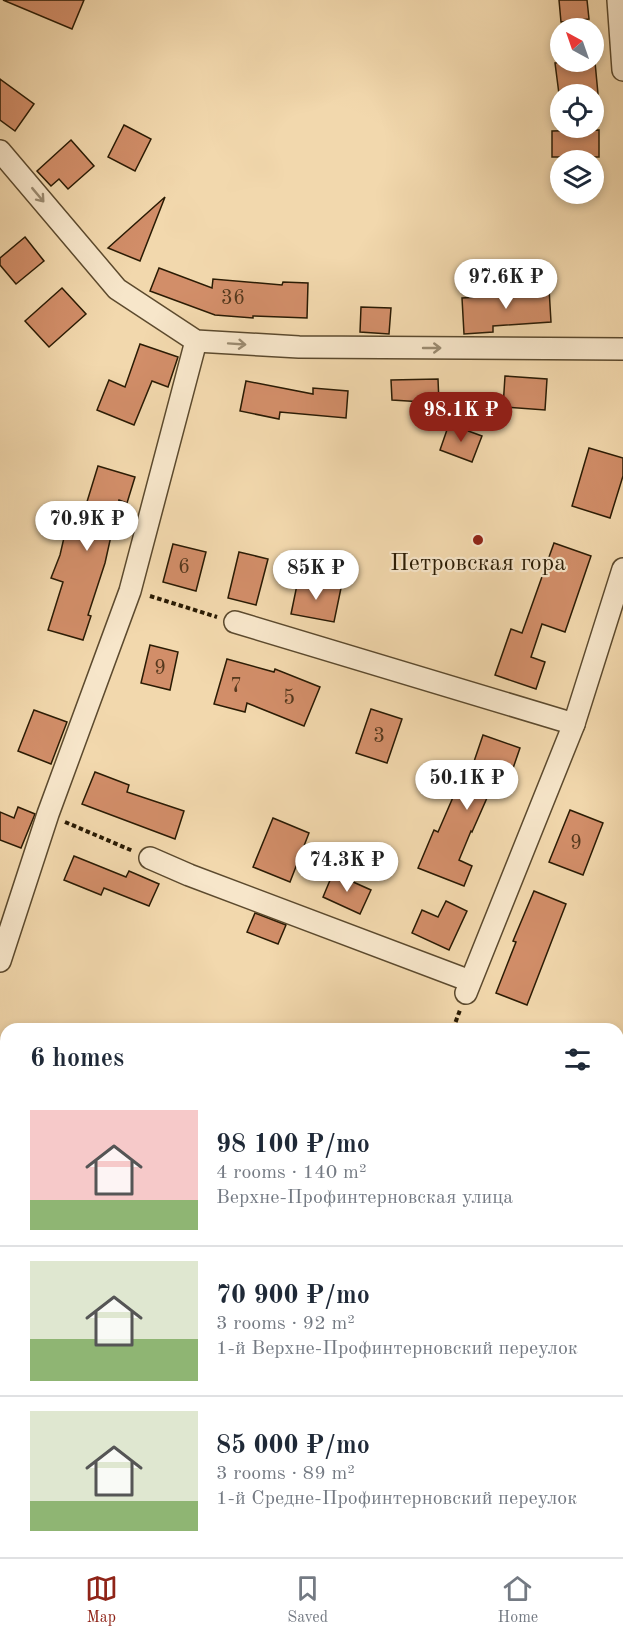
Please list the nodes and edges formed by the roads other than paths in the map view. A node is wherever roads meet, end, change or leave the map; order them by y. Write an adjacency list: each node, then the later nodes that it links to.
1 (618, 0): 2 (street)
2 (623, 70)
3 (0, 151): 4 (street, one-way to 4)
4 (196, 341): 5 (street, one-way to 5); 10 (street)
5 (623, 349)
6 (623, 569): 8 (street)
7 (235, 622): 8 (street)
8 (574, 724): 9 (street)
9 (150, 858)
10 (0, 961)

